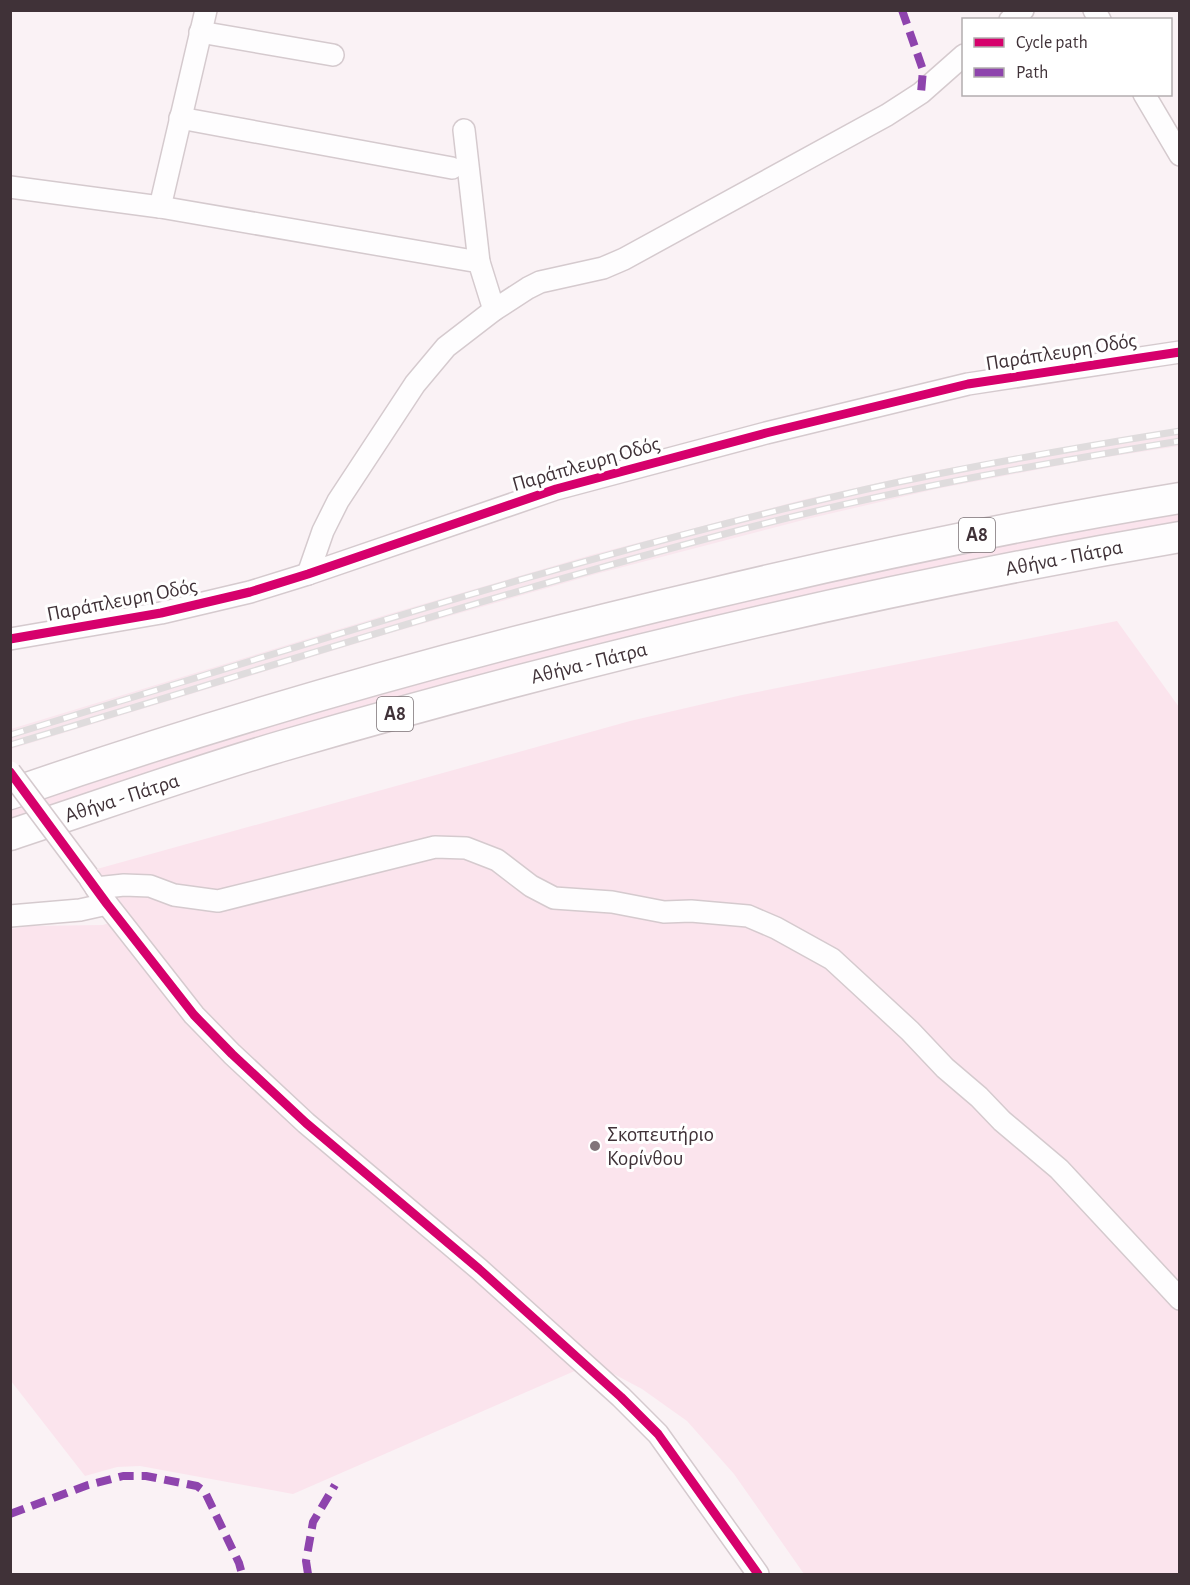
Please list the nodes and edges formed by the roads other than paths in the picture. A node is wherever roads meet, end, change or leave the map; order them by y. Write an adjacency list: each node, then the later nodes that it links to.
1 (206, 10): 2 (street)
2 (200, 32): 3 (street); 6 (street)
3 (333, 55)
4 (962, 56): 13 (street)
5 (1145, 96): 8 (street)
6 (180, 118): 9 (street); 11 (street)
7 (464, 130): 12 (street)
8 (1179, 155)
9 (452, 168)
10 (10, 187): 11 (street)
11 (160, 207): 12 (street)
12 (479, 262): 13 (street)
13 (494, 310): 17 (street)
14 (1179, 352): 17 (street, Παράπλευρη Οδός)
15 (1179, 498): 20 (highway, Αθήνα - Πάτρα / Α8)
16 (1179, 537): 21 (highway, Αθήνα - Πάτρα / Α8)
17 (308, 574): 18 (street, Παράπλευρη Οδός)
18 (10, 639)
19 (10, 772): 22 (street, bridge)
20 (10, 794)
21 (10, 835)
22 (97, 890): 23 (street); 24 (street); 25 (street)
23 (10, 916)
24 (1179, 1299)
25 (758, 1575)

